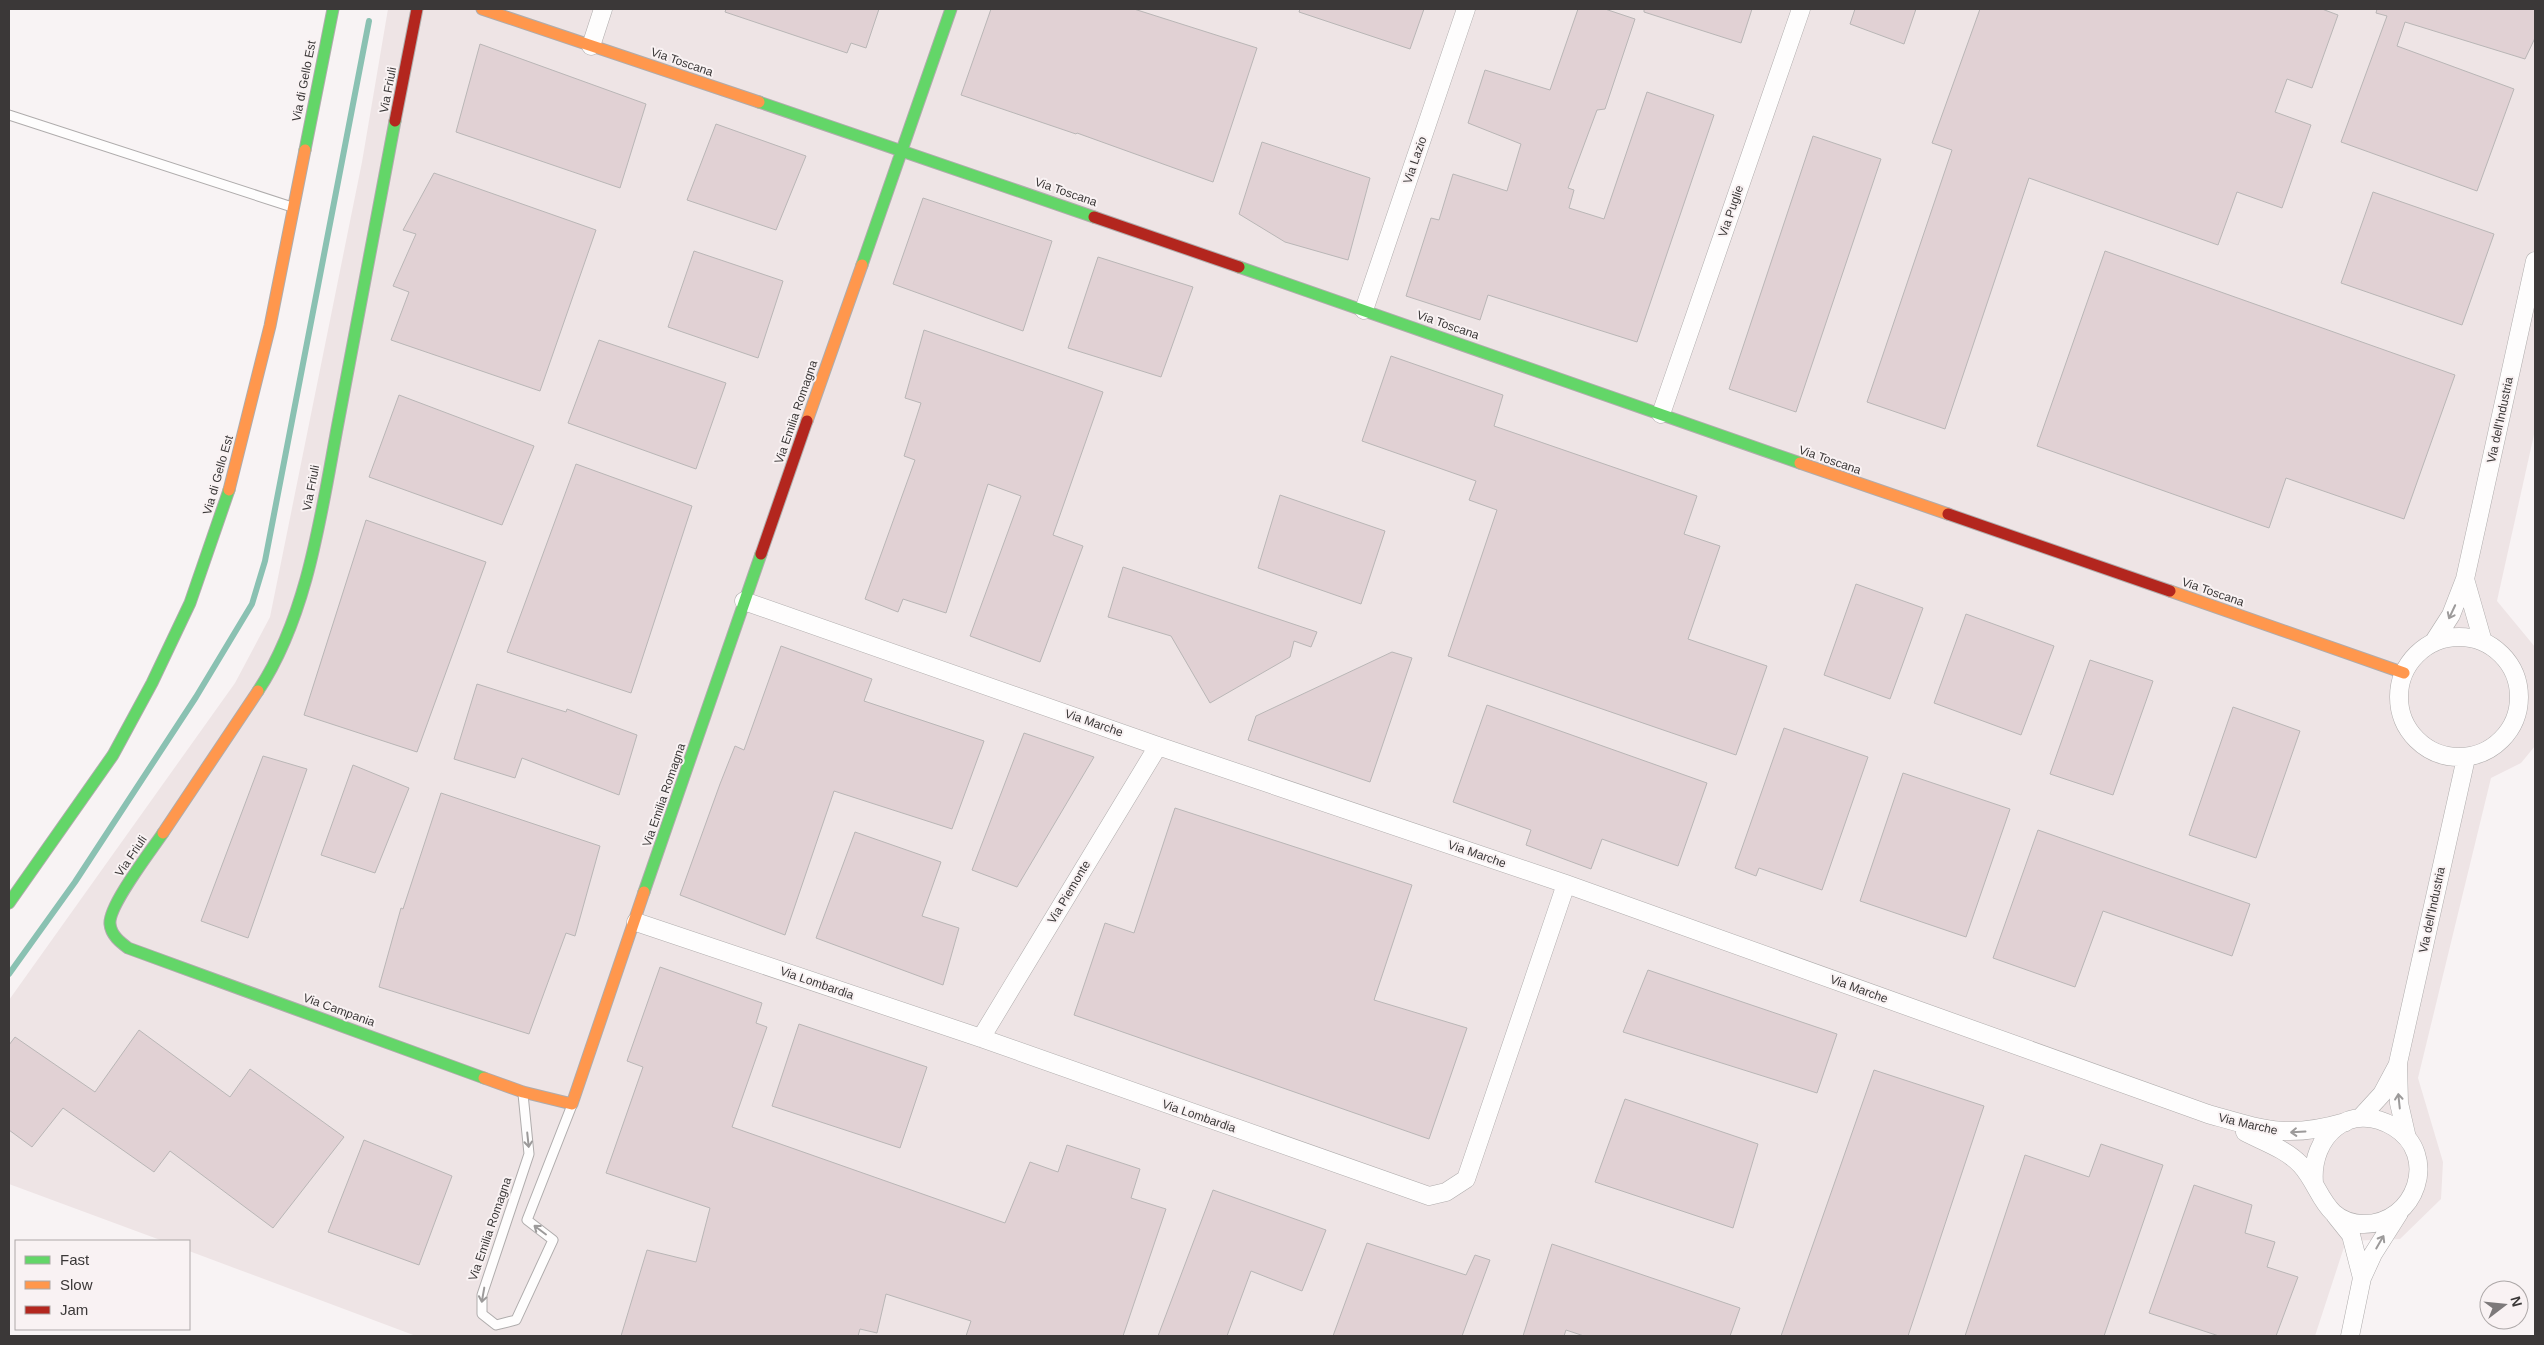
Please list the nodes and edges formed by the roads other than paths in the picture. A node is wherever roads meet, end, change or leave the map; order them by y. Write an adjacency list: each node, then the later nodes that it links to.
1 (333, 9): 11 (street, Via di Gello Est)
2 (418, 9): 25 (street, Via Friuli)
3 (482, 9): 8 (street, Via Toscana)
4 (604, 9): 8 (street)
5 (951, 9): 10 (street, Via Emilia Romagna)
6 (1466, 9): 13 (street, Via Lazio)
7 (1801, 9): 14 (street, Via Puglie)
8 (590, 46): 10 (street, Via Toscana)
9 (9, 115): 11 (lane)
10 (902, 150): 13 (street, Via Toscana); 16 (street, Via Emilia Romagna)
11 (293, 207): 23 (street, Via di Gello Est)
12 (2535, 260): 15 (street, Via dell'Industria)
13 (1364, 310): 14 (street, Via Toscana)
14 (1661, 414): 19 (street, Via Toscana)
15 (2465, 579): 17 (street, Via dell'Industria); 18 (street, Via dell'Industria, one-way to 18)
16 (744, 601): 20 (street, Via Marche); 24 (street, Via Emilia Romagna)
17 (2483, 642): 18 (street, Via dell'Industria); 21 (street, Via dell'Industria)
18 (2433, 643): 19 (street, Via dell'Industria)
19 (2404, 673): 21 (street, Via dell'Industria)
20 (1158, 746): 22 (street, Via Marche); 26 (street, Via Piemonte)
21 (2466, 758): 27 (street, Via dell'Industria)
22 (1566, 884): 26 (street, Via Lombardia); 30 (street, Via Marche)
23 (9, 902)
24 (636, 922): 26 (street, Via Lombardia); 29 (street, Via Emilia Romagna)
25 (108, 924): 28 (street, Via Campania)
26 (981, 1038)
27 (2398, 1063): 31 (street, Via dell'Industria); 32 (street, Via dell'Industria, one-way to 27)
28 (523, 1092): 29 (street, Via Campania); 29 (lane, Via Emilia Romagna, one-way to 29)
29 (572, 1104)
30 (2208, 1114): 31 (street, Via Marche, one-way to 30); 33 (street, Via Marche)
31 (2353, 1120): 32 (street, Via dell'Industria); 33 (street, Via dell'Industria)
32 (2407, 1138): 34 (street, Via dell'Industria)
33 (2314, 1183): 35 (street, Via dell'Industria)
34 (2402, 1209): 35 (street, Via dell'Industria); 36 (street, Via dell'Industria, one-way to 34)
35 (2330, 1210): 36 (street, Via dell'Industria)
36 (2362, 1278): 37 (street, Via dell'Industria)
37 (2350, 1336)

